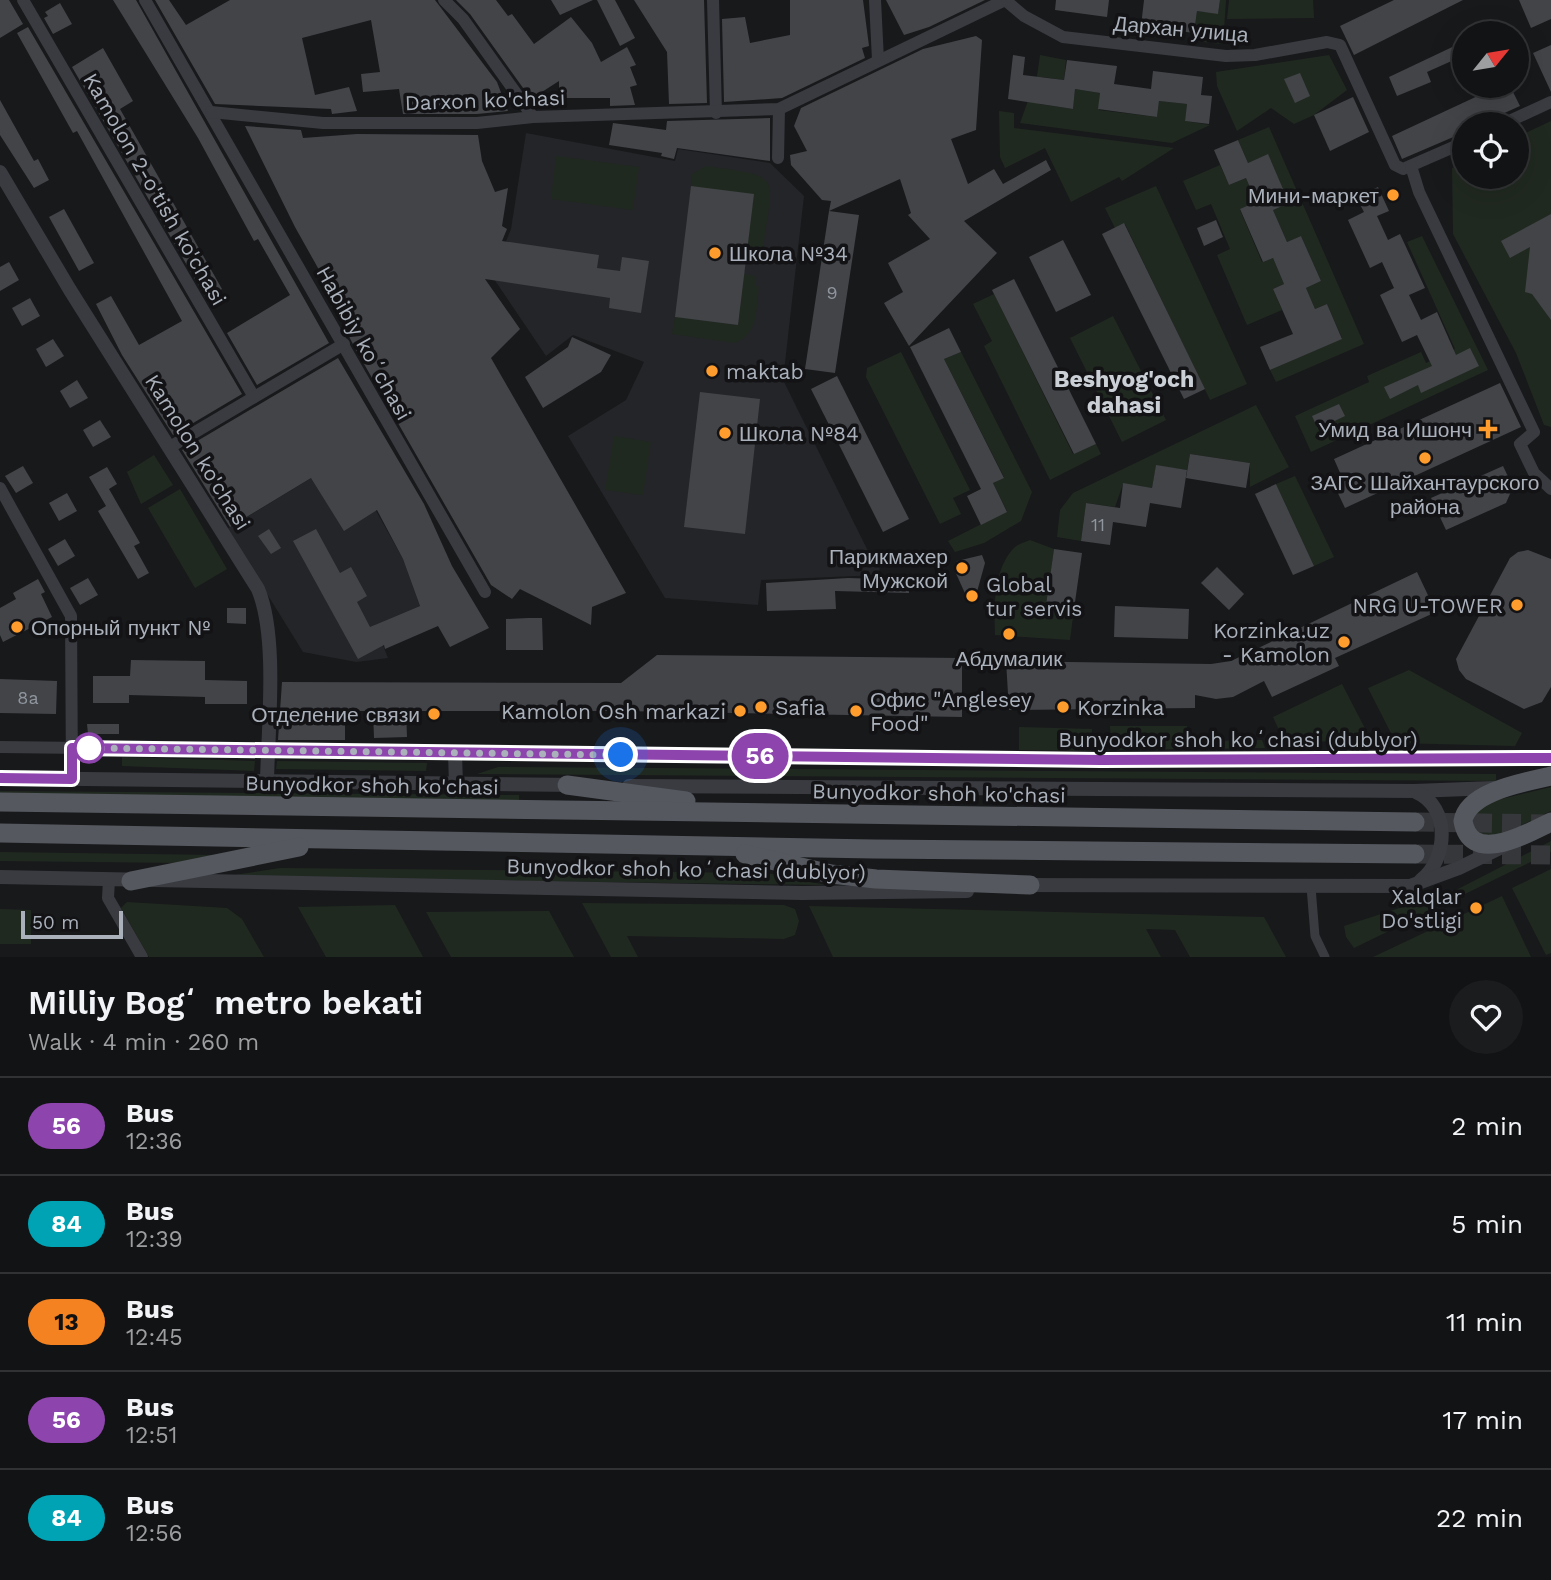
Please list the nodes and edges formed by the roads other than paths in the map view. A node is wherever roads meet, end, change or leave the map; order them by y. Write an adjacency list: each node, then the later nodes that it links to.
1 (23, 0): 19 (street, Kamolon 2-o'tish ko'chasi)
2 (145, 0): 10 (street)
3 (713, 0): 12 (street)
4 (875, 0): 7 (street)
5 (1006, 0): 7 (street, Darxon ko'chasi); 16 (street, Дархан улица)
6 (447, 1): 13 (street)
7 (878, 60): 9 (street, Darxon ko'chasi)
8 (1551, 102): 11 (street)
9 (779, 109): 12 (street, Darxon ko'chasi); 15 (street)
10 (211, 112): 13 (street, Darxon ko'chasi); 18 (street, Habibiy koʻchasi)
11 (1529, 112)
12 (716, 113): 13 (street, Darxon ko'chasi)
13 (533, 117)
14 (1452, 148): 16 (street)
15 (778, 158)
16 (1411, 166): 22 (street)
17 (0, 172): 20 (street, Kamolon ko'chasi)
18 (344, 344): 19 (street); 23 (street, Habibiy koʻchasi)
19 (254, 397): 20 (street)
20 (170, 447): 26 (street, Kamolon ko'chasi)
21 (0, 488): 25 (street)
22 (1551, 489)
23 (485, 592)
24 (0, 747): 25 (street, Bunyodkor shoh koʻchasi (dublyor))
25 (72, 748): 26 (street, Bunyodkor shoh koʻchasi (dublyor)); 31 (street)
26 (268, 751): 27 (street, Bunyodkor shoh koʻchasi (dublyor)); 32 (street, Kamolon ko'chasi)
27 (455, 754): 28 (street, Bunyodkor shoh koʻchasi (dublyor)); 33 (street)
28 (1551, 758)
29 (1551, 776): 35 (main road)
30 (0, 778): 31 (street)
31 (72, 779): 32 (street)
32 (267, 781): 33 (street)
33 (456, 784): 34 (street)
34 (567, 785): 36 (street); 38 (main road)
35 (1509, 786): 36 (street); 42 (main road)
36 (1414, 792): 50 (street)
37 (0, 802): 38 (main road, Bunyodkor shoh ko'chasi)
38 (805, 813): 39 (main road, Bunyodkor shoh ko'chasi)
39 (1415, 822)
40 (1551, 822): 42 (main road)
41 (0, 833): 43 (main road)
42 (1527, 834): 50 (street, Bunyodkor shoh koʻchasi (dublyor))
43 (338, 839): 44 (main road); 48 (main road)
44 (706, 846): 45 (main road); 49 (main road)
45 (1415, 854)
46 (0, 877): 47 (street, Bunyodkor shoh koʻchasi (dublyor))
47 (109, 880): 48 (street, Bunyodkor shoh koʻchasi (dublyor)); 52 (street)
48 (131, 881): 49 (street, Bunyodkor shoh koʻchasi (dublyor))
49 (1030, 885): 51 (street, Bunyodkor shoh koʻchasi (dublyor))
50 (1410, 886): 51 (street, Bunyodkor shoh koʻchasi (dublyor))
51 (1311, 887): 53 (street)
52 (142, 957)
53 (1325, 957)

